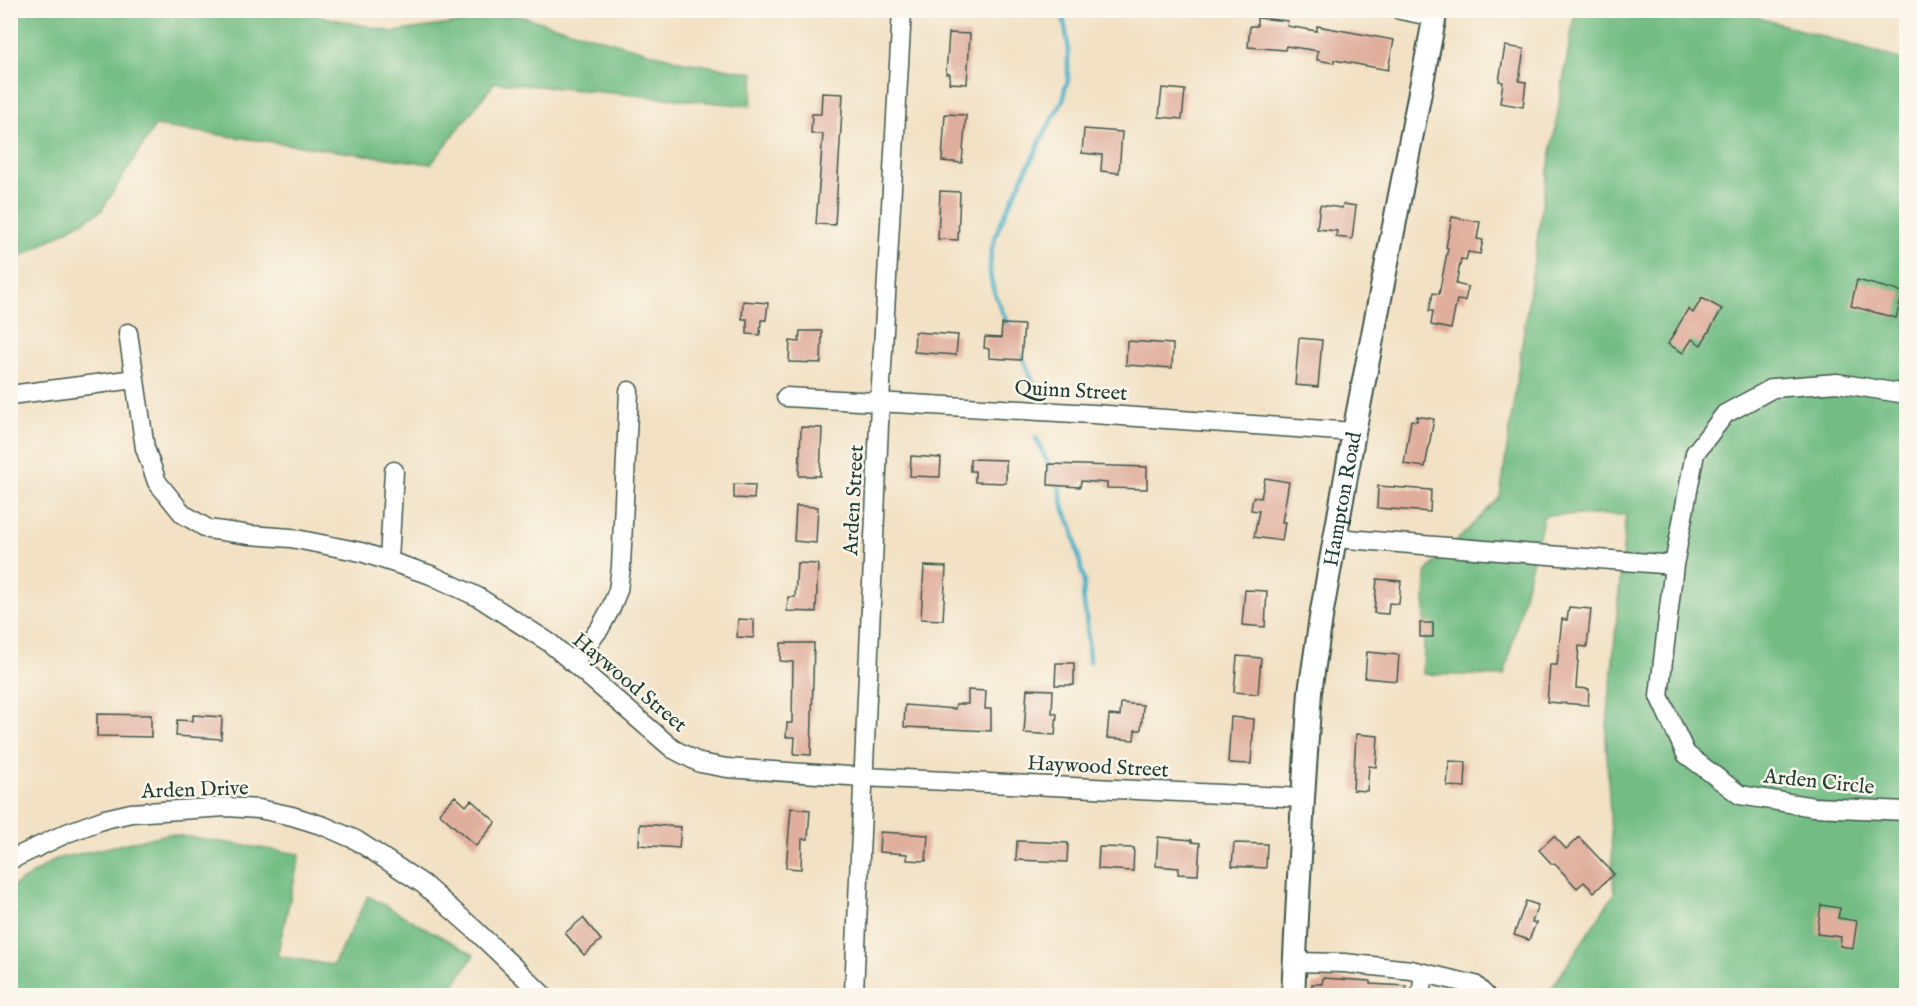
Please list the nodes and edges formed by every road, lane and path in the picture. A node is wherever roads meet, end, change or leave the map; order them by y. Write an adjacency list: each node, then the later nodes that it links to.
1 (902, 10): 10 (street, Arden Street)
2 (1400, 10): 3 (street)
3 (1435, 14): 11 (main road, Hampton Road)
4 (128, 333): 5 (street, Haywood Street)
5 (135, 379): 8 (street); 14 (street, Haywood Street)
6 (629, 391): 16 (street)
7 (1906, 394): 15 (street, Arden Circle)
8 (10, 395)
9 (786, 397): 10 (street, Quinn Street)
10 (880, 402): 11 (street, Quinn Street); 17 (street, Arden Street)
11 (1354, 432): 13 (main road, Hampton Road)
12 (394, 471): 14 (street)
13 (1335, 538): 15 (street); 18 (main road, Hampton Road)
14 (390, 560): 16 (street, Haywood Street)
15 (1674, 565): 19 (street, Arden Circle)
16 (574, 662): 17 (street, Haywood Street)
17 (863, 777): 18 (street, Haywood Street); 23 (street, Arden Street)
18 (1303, 798): 21 (main road, Hampton Road)
19 (1906, 811)
20 (10, 860): 24 (street, Arden Drive)
21 (1294, 962): 22 (street); 25 (main road, Hampton Road)
22 (1424, 973): 26 (street); 27 (street)
23 (854, 992)
24 (544, 996)
25 (1293, 996)
26 (1421, 996)
27 (1486, 996)

